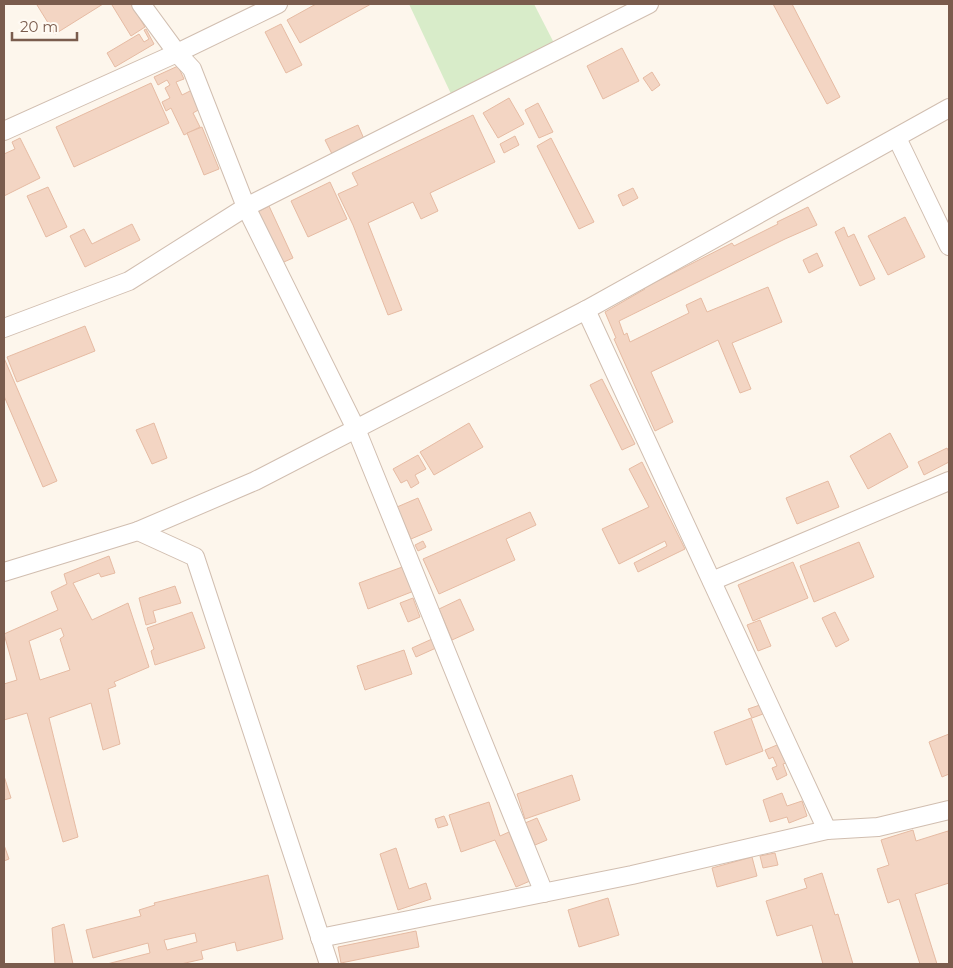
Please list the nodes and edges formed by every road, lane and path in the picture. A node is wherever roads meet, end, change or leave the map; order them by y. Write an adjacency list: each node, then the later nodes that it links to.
1 (141, 4): 4 (street)
2 (278, 4): 4 (street)
3 (648, 4): 8 (street)
4 (177, 53): 6 (street); 8 (street)
5 (949, 108): 7 (street)
6 (4, 131)
7 (897, 138): 9 (street); 10 (street)
8 (246, 207): 11 (street); 12 (street)
9 (949, 246)
10 (586, 310): 12 (street); 16 (street)
11 (4, 328)
12 (356, 429): 14 (street); 19 (street)
13 (949, 481): 16 (street)
14 (138, 531): 15 (street); 20 (street)
15 (4, 572)
16 (712, 581): 18 (street)
17 (949, 810): 18 (street)
18 (827, 830): 19 (street)
19 (544, 893): 20 (street)
20 (320, 938): 21 (street)
21 (329, 964)

